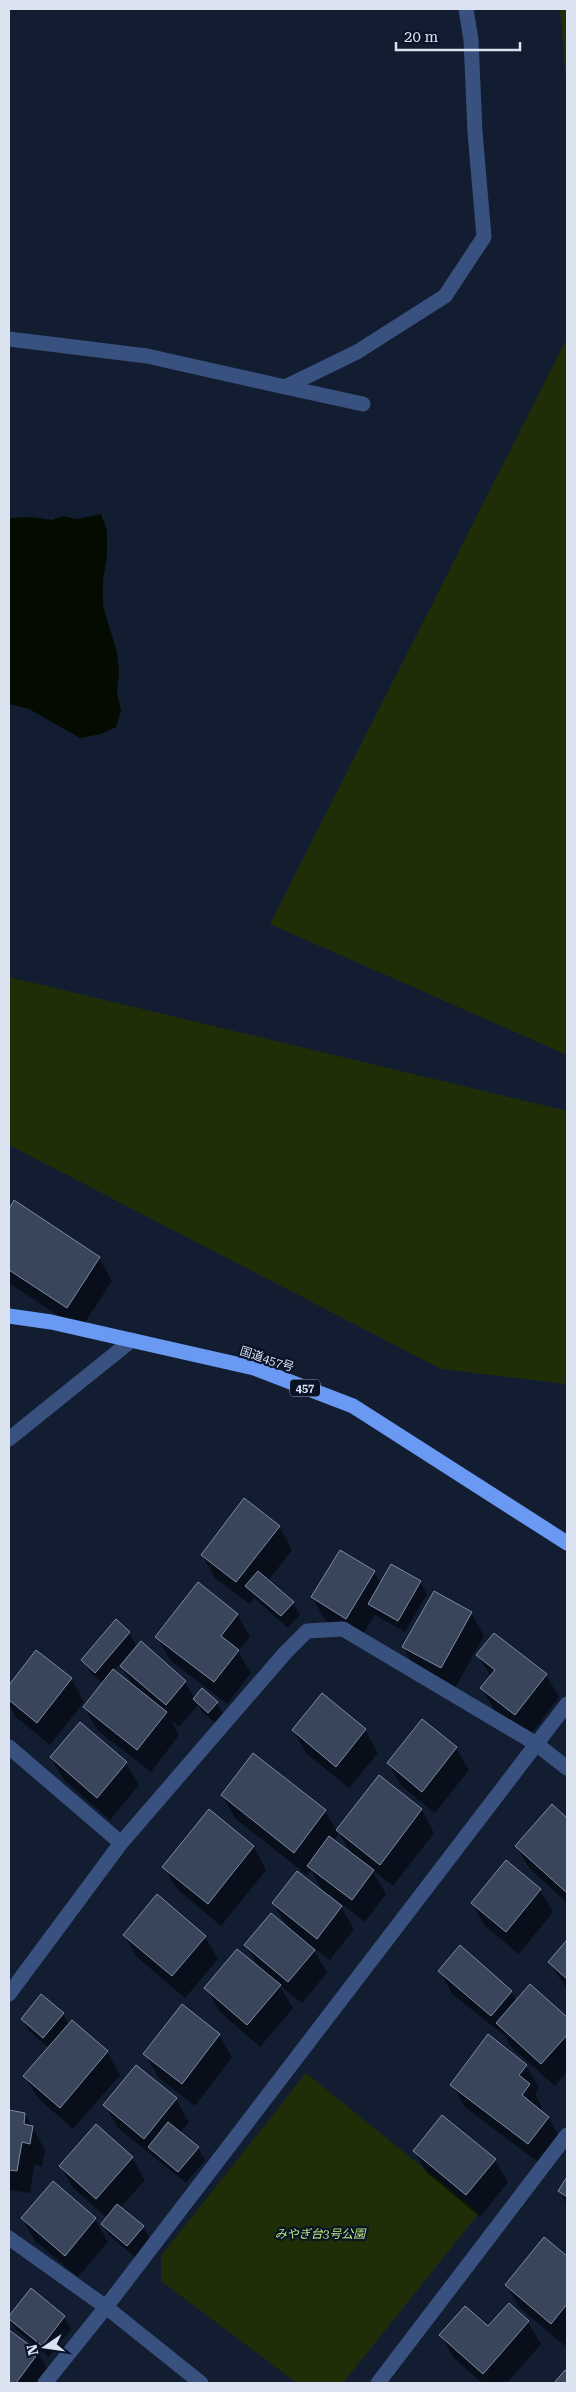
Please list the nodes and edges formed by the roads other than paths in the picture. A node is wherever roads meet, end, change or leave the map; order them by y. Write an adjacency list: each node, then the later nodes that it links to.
1 (466, 9): 3 (street)
2 (9, 339): 3 (street)
3 (285, 387): 4 (street)
4 (363, 404)
5 (9, 1316): 6 (highway, 国道457号 / 457)
6 (132, 1340): 7 (street); 8 (highway, 国道457号 / 457)
7 (9, 1439)
8 (567, 1543)
9 (567, 1704): 10 (street)
10 (535, 1743): 12 (street); 13 (street); 17 (street)
11 (9, 1747): 13 (street)
12 (567, 1768)
13 (121, 1843): 14 (street)
14 (9, 1994)
15 (567, 2135): 20 (street)
16 (9, 2238): 17 (street)
17 (106, 2307): 18 (street); 19 (street)
18 (45, 2383)
19 (201, 2383)
20 (378, 2383)

